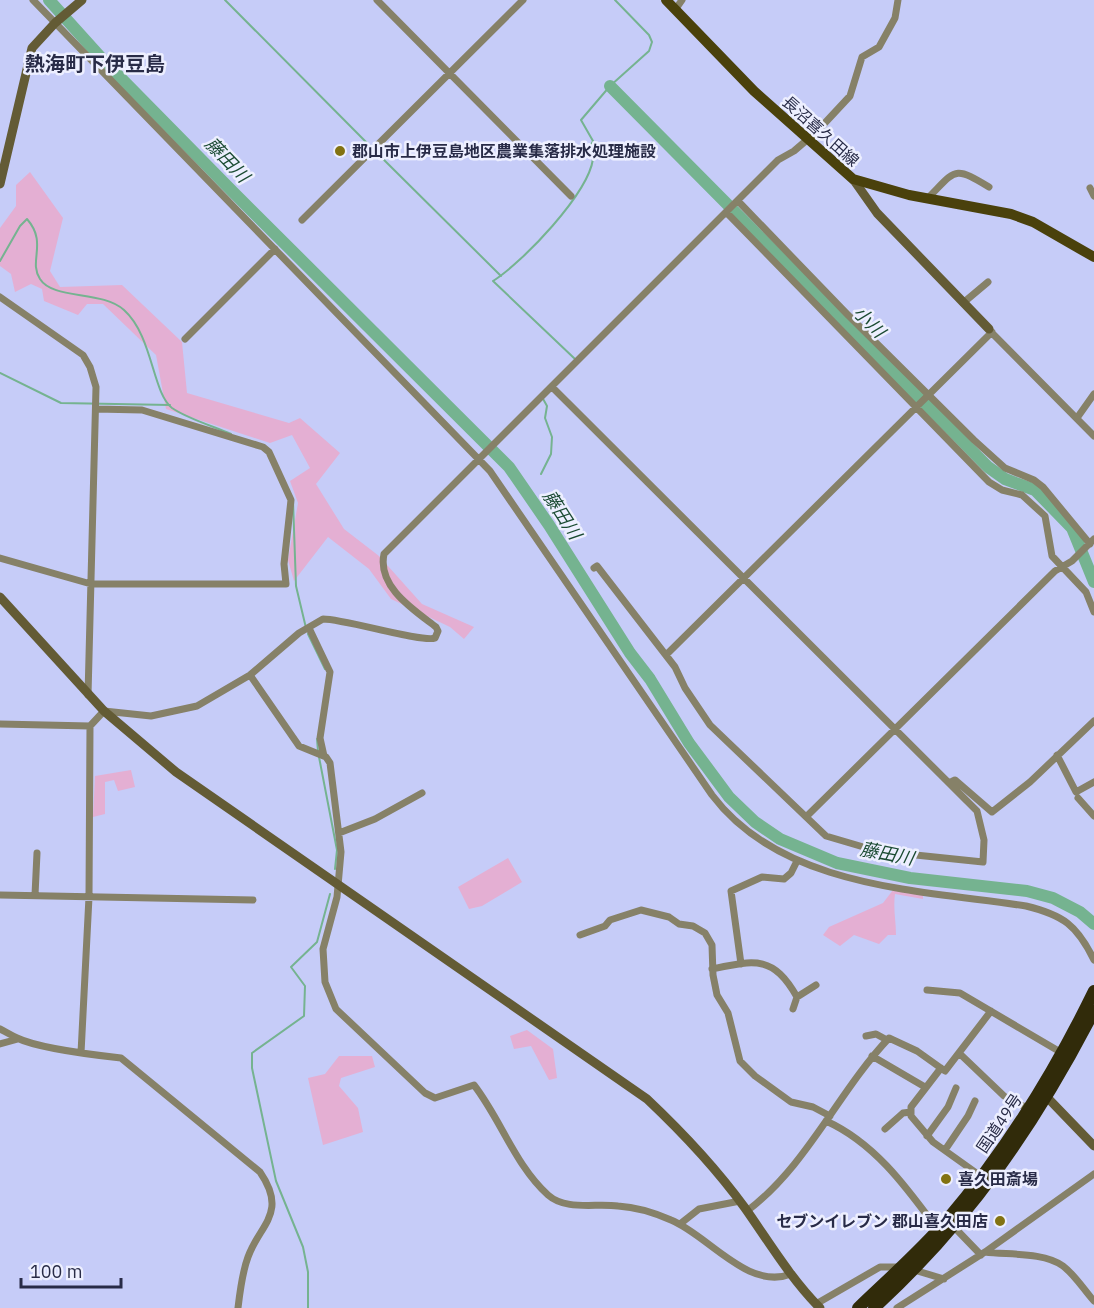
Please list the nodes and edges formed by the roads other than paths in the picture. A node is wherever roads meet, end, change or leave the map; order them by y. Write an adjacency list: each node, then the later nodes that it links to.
1 (33, 0): 8 (street)
2 (82, 0): 8 (street)
3 (377, 0): 9 (street)
4 (523, 0): 9 (street)
5 (666, 0): 7 (main road, 長沼喜久田線)
6 (898, 0): 10 (street)
7 (678, 5): 10 (main road, 長沼喜久田線)
8 (55, 23): 12 (street); 19 (street)
9 (450, 73): 14 (street); 18 (street)
10 (809, 140): 11 (main road, 長沼喜久田線); 16 (street)
11 (853, 179): 15 (main road, 長沼喜久田線); 23 (street)
12 (0, 184)
13 (989, 187): 15 (street)
14 (571, 196)
15 (928, 198): 20 (main road, 長沼喜久田線)
16 (738, 201): 17 (street); 28 (street)
17 (727, 213): 26 (street); 29 (street)
18 (302, 220)
19 (275, 249): 25 (street); 33 (street)
20 (1094, 257)
21 (988, 282): 23 (street)
22 (0, 297): 30 (street)
23 (963, 303): 24 (street)
24 (990, 330): 28 (street); 31 (street)
25 (185, 339)
26 (552, 387): 33 (street); 38 (street)
27 (1094, 394): 31 (street)
28 (928, 395): 29 (street); 34 (street)
29 (915, 408): 37 (street); 38 (street)
30 (96, 409): 39 (street); 39 (street)
31 (1077, 418): 32 (street)
32 (1094, 435)
33 (478, 460): 42 (street); 61 (street)
34 (1090, 544): 37 (street)
35 (0, 558): 39 (street)
36 (594, 567): 43 (street)
37 (1061, 567): 41 (street); 50 (street)
38 (744, 578): 43 (street); 50 (street)
39 (91, 584): 45 (street)
40 (0, 597): 45 (street)
41 (1094, 612)
42 (309, 628): 44 (street); 52 (street)
43 (666, 655): 57 (street)
44 (250, 675): 46 (street); 52 (street)
45 (88, 695): 46 (street)
46 (104, 711): 49 (street); 62 (street)
47 (1094, 721): 51 (street)
48 (0, 724): 49 (street)
49 (90, 726): 65 (street)
50 (895, 730): 54 (street); 57 (street)
51 (1057, 755): 53 (street); 54 (street)
52 (324, 756): 59 (street)
53 (1094, 782)
54 (949, 783): 57 (street)
55 (422, 793): 59 (street)
56 (1078, 798): 58 (street)
57 (807, 816)
58 (1094, 816)
59 (339, 833): 62 (street)
60 (37, 853): 64 (street)
61 (797, 861): 68 (street); 69 (street)
62 (339, 884): 101 (street); 103 (street)
63 (0, 895): 64 (street)
64 (35, 896): 65 (street)
65 (89, 897): 66 (street); 83 (street)
66 (253, 900)
67 (580, 935): 70 (street)
68 (1094, 960)
69 (741, 964): 70 (street); 74 (street)
70 (712, 969): 94 (street)
71 (816, 985): 74 (street)
72 (927, 990): 76 (street)
73 (1094, 991): 85 (highway, 国道49号)
74 (797, 997): 75 (street)
75 (793, 1009)
76 (991, 1011): 84 (street); 85 (street)
77 (1094, 1011): 90 (highway, 国道49号)
78 (0, 1029): 80 (street)
79 (866, 1036): 81 (street)
80 (18, 1039): 82 (street); 83 (street)
81 (887, 1040): 86 (street); 87 (street)
82 (0, 1044)
83 (81, 1053): 113 (street)
84 (959, 1053): 87 (street); 92 (street)
85 (1062, 1053): 90 (highway, 国道49号)
86 (872, 1056): 88 (street); 94 (street)
87 (940, 1068): 88 (street)
88 (925, 1087): 93 (street)
89 (956, 1088): 96 (street)
90 (1044, 1094): 92 (highway, 国道49号); 97 (street); 100 (highway, 国道49号)
91 (975, 1101): 98 (street)
92 (1029, 1108): 100 (highway, 国道49号)
93 (911, 1112): 95 (street); 96 (street)
94 (828, 1118): 102 (street); 105 (street)
95 (885, 1129)
96 (927, 1136): 98 (street)
97 (1092, 1142)
98 (945, 1149): 100 (street)
99 (1094, 1174): 106 (street)
100 (985, 1179): 104 (highway, 国道49号); 105 (highway, 国道49号)
101 (740, 1201): 102 (street); 103 (street)
102 (747, 1211): 109 (street)
103 (680, 1224): 109 (street)
104 (954, 1227): 106 (street); 108 (highway, 国道49号)
105 (938, 1230): 107 (highway, 国道49号)
106 (983, 1254): 110 (street); 111 (street)
107 (901, 1266): 112 (street); 114 (highway, 国道49号)
108 (914, 1270): 110 (street); 115 (highway, 国道49号)
109 (791, 1274): 112 (street)
110 (944, 1279): 116 (street)
111 (1094, 1301)
112 (818, 1306)
113 (238, 1308)
114 (858, 1308)
115 (874, 1308)
116 (897, 1308)

